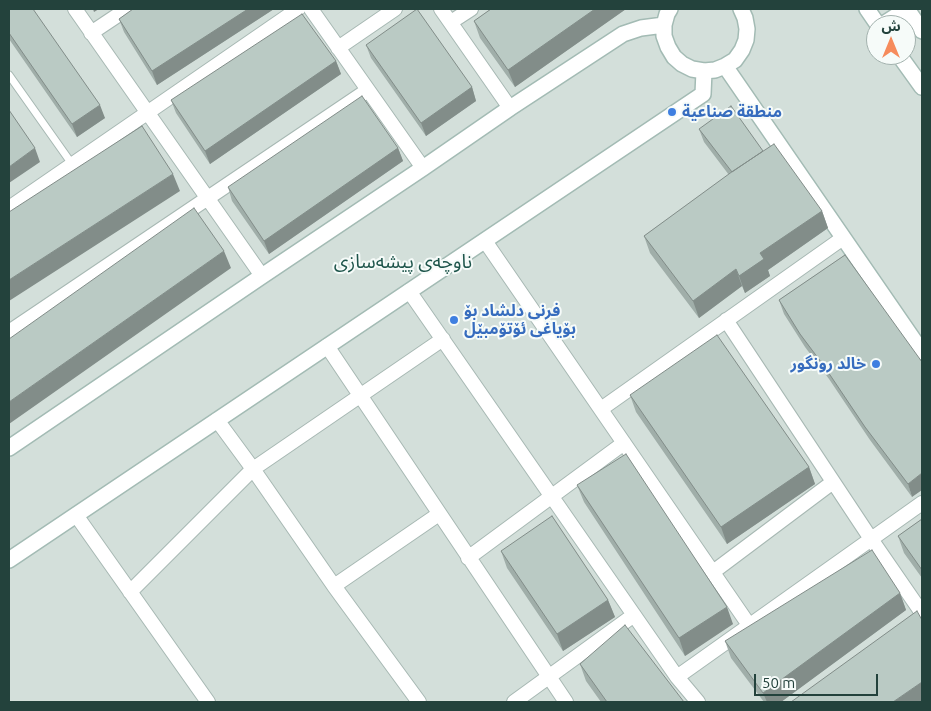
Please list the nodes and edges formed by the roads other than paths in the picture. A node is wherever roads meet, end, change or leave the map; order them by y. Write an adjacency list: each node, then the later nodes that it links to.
1 (75, 9): 14 (street)
2 (127, 9): 14 (street)
3 (298, 9): 23 (street)
4 (311, 9): 15 (street)
5 (396, 9): 15 (street)
6 (441, 9): 11 (street)
7 (470, 9): 11 (street)
8 (670, 9): 12 (street)
9 (907, 9): 13 (street)
10 (744, 12): 17 (street)
11 (451, 22): 22 (street)
12 (664, 25): 18 (street); 22 (street)
13 (922, 31)
14 (91, 32): 23 (street)
15 (338, 48): 21 (street)
16 (907, 65): 20 (street)
17 (726, 66): 18 (street); 28 (street)
18 (704, 71): 29 (street)
19 (9, 76): 24 (lane)
20 (922, 87)
21 (368, 90): 25 (street); 26 (street)
22 (510, 108): 25 (street)
23 (147, 112): 24 (street); 26 (street)
24 (72, 164): 27 (street)
25 (423, 168): 30 (street)
26 (207, 198): 30 (street); 33 (street)
27 (9, 208)
28 (843, 238): 32 (street); 36 (street)
29 (485, 241): 31 (street); 38 (street)
30 (262, 276): 41 (street)
31 (409, 291): 34 (street); 35 (street)
32 (726, 320): 38 (street); 43 (street)
33 (9, 332)
34 (443, 339): 37 (street); 44 (street)
35 (327, 346): 37 (street); 39 (street)
36 (922, 352)
37 (360, 396): 42 (street); 46 (street)
38 (601, 409): 40 (street)
39 (216, 420): 42 (street); 47 (street)
40 (624, 443): 44 (street); 51 (street)
41 (9, 448)
42 (254, 469): 52 (street); 53 (street)
43 (833, 482): 48 (street); 51 (street)
44 (552, 496): 49 (street); 55 (street)
45 (922, 503): 48 (street)
46 (439, 514): 49 (street); 52 (street)
47 (76, 515): 50 (street); 53 (street)
48 (871, 539): 54 (street); 56 (street)
49 (468, 558): 57 (street)
50 (9, 560)
51 (713, 572): 56 (street)
52 (334, 586): 60 (street)
53 (130, 592): 59 (street)
54 (919, 614)
55 (634, 615): 57 (street); 58 (street)
56 (749, 625): 58 (street)
57 (548, 677): 61 (street); 62 (street)
58 (677, 677): 63 (street)
59 (208, 702)
60 (419, 702)
61 (514, 702)
62 (566, 702)
63 (698, 702)

